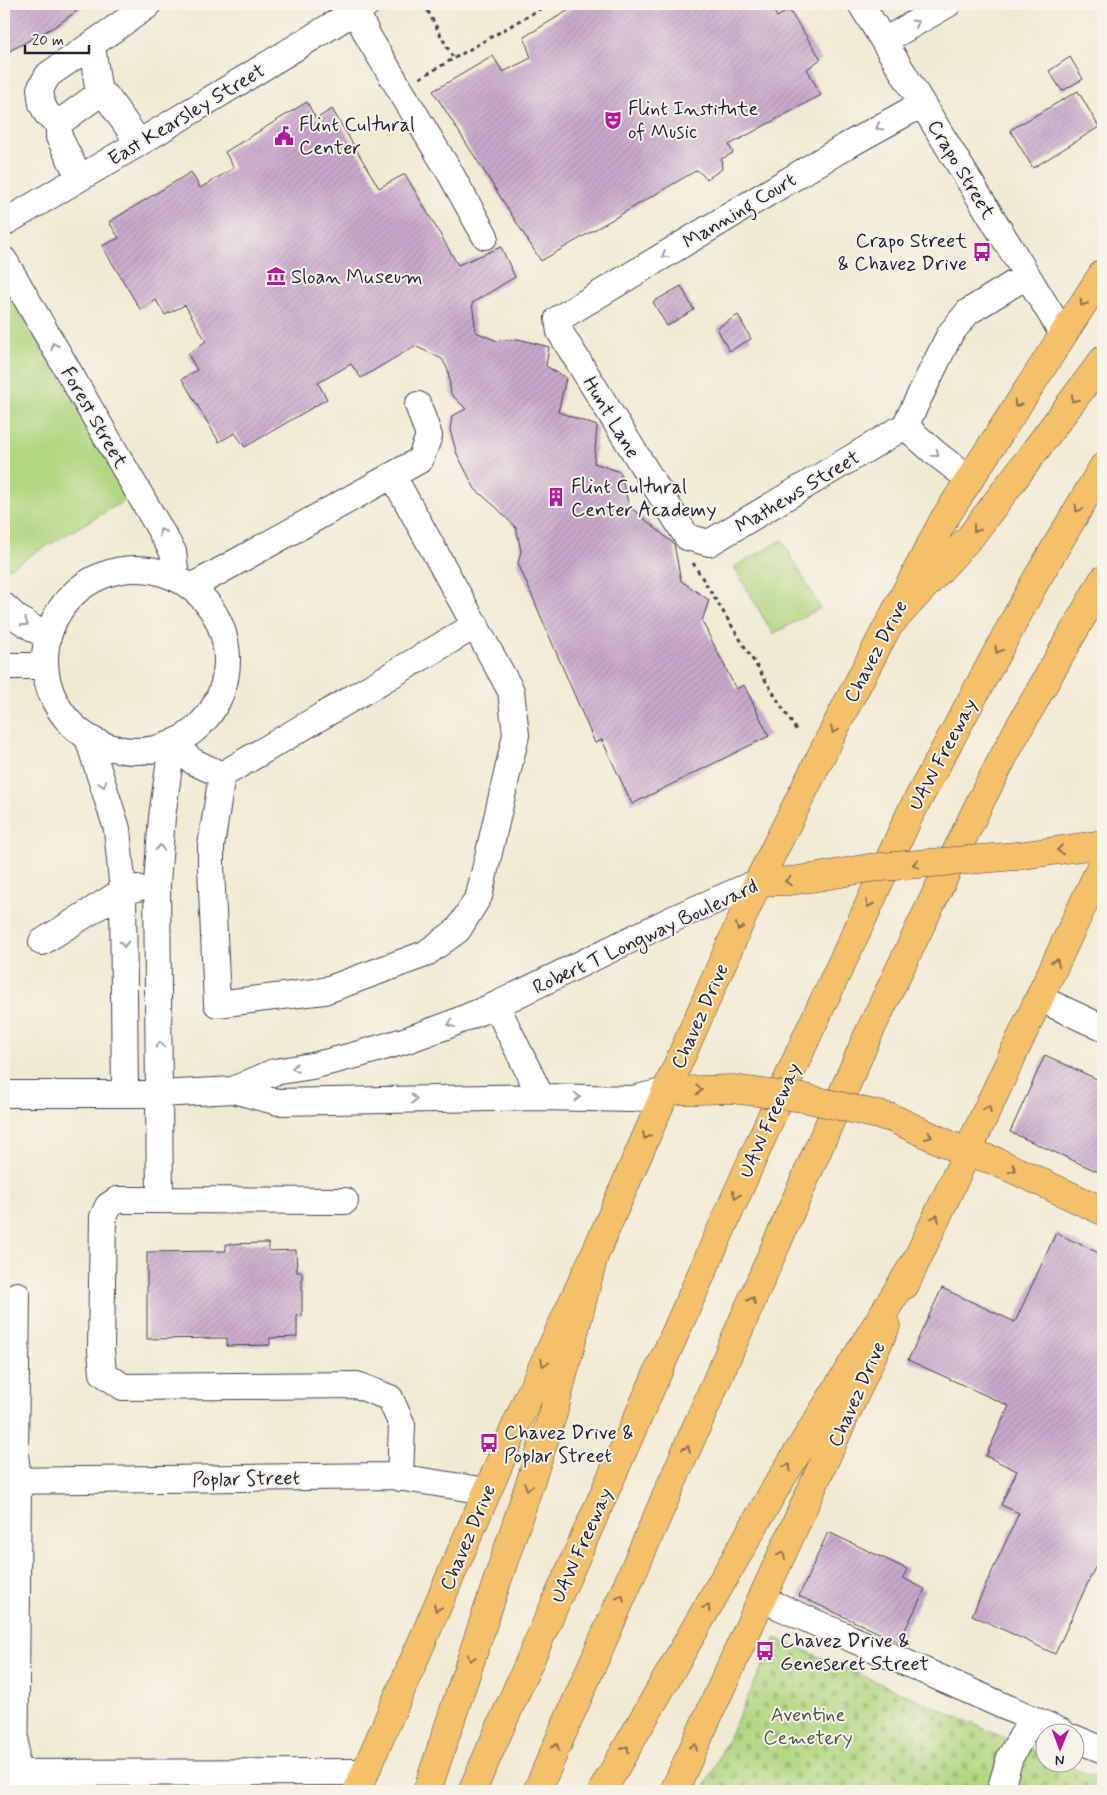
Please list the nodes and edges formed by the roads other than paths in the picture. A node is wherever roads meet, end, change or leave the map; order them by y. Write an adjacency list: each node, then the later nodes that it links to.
1 (148, 4): 6 (street)
2 (861, 4): 5 (street, Crapo Street)
3 (948, 4): 5 (street, one-way to 3)
4 (361, 7): 10 (street, East Kearsley Street); 13 (street)
5 (884, 41): 8 (street, Crapo Street)
6 (92, 46): 7 (street); 9 (street)
7 (98, 94): 9 (street); 10 (street)
8 (922, 104): 16 (street, Crapo Street); 17 (street, Manning Court, one-way to 17)
9 (59, 123): 11 (street)
10 (139, 143): 11 (street, East Kearsley Street)
11 (79, 177): 12 (street, East Kearsley Street)
12 (4, 223)
13 (485, 236)
14 (4, 260): 27 (street, Forest Street, one-way to 14)
15 (1103, 273): 18 (main road, Chavez Drive, one-way to 18)
16 (1026, 276): 18 (street, Crapo Street); 21 (street)
17 (558, 320): 25 (street, Hunt Lane)
18 (1063, 334): 24 (main road, Chavez Drive, one-way to 24)
19 (1103, 360): 30 (main road, one-way to 30)
20 (418, 405): 23 (street)
21 (905, 426): 24 (street, one-way to 24); 25 (street, Mathews Street)
22 (1103, 467): 71 (main road, UAW Freeway, one-way to 71)
23 (392, 476): 27 (street); 29 (street)
24 (969, 479): 30 (main road, Chavez Drive)
25 (687, 546)
26 (1103, 580): 72 (main road, one-way to 26)
27 (183, 582): 31 (street); 35 (street)
28 (4, 606): 31 (street, one-way to 31)
29 (476, 625): 36 (street); 36 (street)
30 (889, 625): 39 (main road, Chavez Drive, one-way to 39)
31 (47, 637): 33 (street)
32 (4, 666): 33 (street)
33 (44, 666): 34 (street)
34 (88, 738): 35 (street); 41 (street, one-way to 41)
35 (172, 745): 36 (street); 40 (street, one-way to 35)
36 (222, 775)
37 (1103, 844): 39 (main road, Robert T Longway Boulevard, one-way to 39, bridge)
38 (1103, 862): 43 (main road, Chavez Drive, one-way to 38)
39 (758, 882): 44 (street, Robert T Longway Boulevard); 47 (main road, Chavez Drive, one-way to 47)
40 (157, 883): 41 (street); 50 (street, one-way to 40)
41 (123, 891): 42 (street); 49 (street, one-way to 49)
42 (42, 942)
43 (1039, 998): 45 (street); 52 (main road, Chavez Drive, one-way to 43)
44 (496, 1005): 46 (street, Robert T Longway Boulevard, one-way to 46); 51 (street)
45 (1103, 1028)
46 (233, 1090): 50 (street, Robert T Longway Boulevard); 51 (street, Robert T Longway Boulevard, one-way to 51)
47 (666, 1091): 51 (street, Robert T Longway Boulevard, one-way to 47); 52 (main road, Robert T Longway Boulevard, one-way to 52, bridge); 56 (main road, Chavez Drive, one-way to 56)
48 (4, 1094): 49 (street, Robert T Longway Boulevard)
49 (125, 1094): 50 (street, Robert T Longway Boulevard)
50 (160, 1094): 53 (street)
51 (541, 1096)
52 (967, 1153): 55 (main road, Robert T Longway Boulevard, one-way to 55); 57 (main road, Chavez Drive, one-way to 52)
53 (160, 1200): 54 (street); 59 (street)
54 (346, 1201)
55 (1103, 1211)
56 (594, 1256): 61 (main road, Chavez Drive, one-way to 61); 70 (main road, one-way to 70)
57 (915, 1262): 62 (main road, Chavez Drive, one-way to 57); 73 (main road, one-way to 57)
58 (17, 1294): 60 (street)
59 (400, 1478): 60 (street, Poplar Street); 61 (street, Poplar Street)
60 (11, 1481): 67 (street)
61 (487, 1491): 69 (main road, Chavez Drive, one-way to 69)
62 (762, 1599): 63 (street); 74 (main road, Chavez Drive, one-way to 62)
63 (1032, 1719): 64 (street); 75 (street)
64 (1039, 1722)
65 (1084, 1742): 66 (street)
66 (1103, 1750)
67 (11, 1779): 68 (street)
68 (130, 1782): 69 (street)
69 (362, 1782)
70 (427, 1791)
71 (472, 1791)
72 (536, 1791)
73 (602, 1791)
74 (674, 1791)
75 (1000, 1791)

